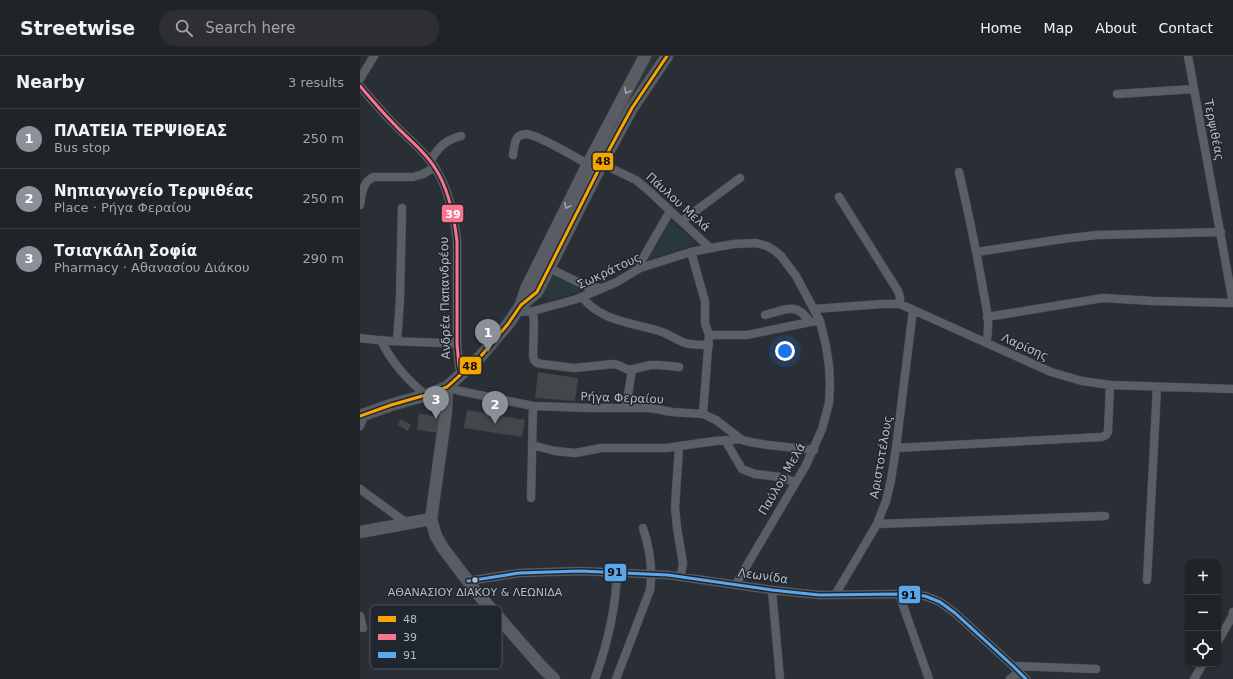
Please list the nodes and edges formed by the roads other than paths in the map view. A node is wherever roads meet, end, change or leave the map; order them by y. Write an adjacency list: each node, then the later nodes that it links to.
1 (374, 56): 5 (street)
2 (645, 56): 11 (street, one-way to 11)
3 (667, 56): 11 (street)
4 (1188, 56): 7 (street, Τερψιθέας)
5 (360, 79)
6 (360, 86): 12 (street, Ανδρέα Παπανδρέου)
7 (1194, 89): 8 (street); 20 (street, Τερψιθέας)
8 (1117, 94)
9 (461, 136): 12 (street)
10 (513, 155): 11 (street, Πάυλου Μελά)
11 (594, 162): 18 (street, Πάυλου Μελά); 24 (street); 30 (street, one-way to 30)
12 (432, 164): 16 (street); 43 (street, Ανδρέα Παπανδρέου)
13 (959, 172): 23 (street)
14 (740, 178): 19 (street)
15 (839, 197): 29 (street)
16 (360, 205)
17 (402, 208): 41 (street)
18 (670, 211): 19 (street, Πάυλου Μελά); 25 (street)
19 (682, 222): 21 (street, Πάυλου Μελά)
20 (1221, 232): 23 (street); 28 (street, Τερψιθέας)
21 (710, 248): 22 (street, Σωκράτους); 31 (street, Πάυλου Μελά)
22 (691, 252): 25 (street, Σωκράτους); 38 (street)
23 (977, 252): 35 (street)
24 (549, 268): 26 (street); 30 (street)
25 (640, 268): 26 (street, Σωκράτους)
26 (601, 288): 27 (street, Σωκράτους)
27 (582, 297): 33 (street, Σωκράτους); 44 (street)
28 (1233, 303): 35 (street)
29 (900, 304): 31 (street, Λαρίσης); 32 (street, Λαρίσης)
30 (519, 309): 33 (street, Σωκράτους); 47 (street)
31 (814, 309): 36 (street, Παύλου Μελά)
32 (913, 310): 42 (street, Λαρίσης); 62 (street, Αριστοτέλους)
33 (533, 311): 46 (street)
34 (766, 315): 37 (street)
35 (988, 316): 42 (street)
36 (820, 321): 37 (street); 63 (street, Παύλου Μελά)
37 (810, 322): 38 (street)
38 (709, 335): 44 (street)
39 (360, 338): 40 (street)
40 (381, 341): 41 (street); 52 (street)
41 (397, 341): 43 (street)
42 (986, 343): 48 (street, Λαρίσης)
43 (458, 344): 47 (street, Ανδρέα Παπανδρέου)
44 (709, 345): 55 (street)
45 (679, 367): 46 (street)
46 (632, 370): 54 (street)
47 (461, 374): 49 (street)
48 (1110, 385): 50 (street, Λαρίσης); 62 (street)
49 (447, 387): 52 (street); 53 (street, Ρήγα Φεραίου); 68 (street)
50 (1156, 387): 51 (street, Λαρίσης); 76 (street)
51 (1233, 389)
52 (426, 395): 56 (street)
53 (533, 406): 54 (street, Ρήγα Φεραίου); 60 (street)
54 (626, 408): 55 (street, Ρήγα Φεραίου)
55 (703, 414): 58 (street, Ρήγα Φεραίου)
56 (362, 415): 57 (street)
57 (360, 426)
58 (740, 439): 59 (street); 63 (street, Ρήγα Φεραίου)
59 (725, 440): 61 (street); 64 (street)
60 (532, 444): 61 (street); 66 (street)
61 (679, 447): 75 (street)
62 (896, 448): 70 (street, Αριστοτέλους)
63 (814, 450): 64 (street, Παύλου Μελά)
64 (796, 482): 78 (street, Παύλου Μελά)
65 (360, 489): 69 (street)
66 (531, 498)
67 (1105, 516): 70 (street)
68 (431, 519): 69 (street); 77 (street)
69 (409, 523): 72 (street)
70 (877, 524): 81 (street, Αριστοτέλους)
71 (643, 528): 74 (street)
72 (360, 532)
73 (618, 572): 74 (street, Λεωνίδα); 77 (street, Λεωνίδα); 92 (street)
74 (651, 573): 75 (street, Λεωνίδα); 93 (street)
75 (681, 576): 78 (street, Λεωνίδα)
76 (1148, 580)
77 (468, 581): 82 (street)
78 (736, 584): 79 (street, Λεωνίδα)
79 (772, 590): 81 (street, Λεωνίδα); 94 (street)
80 (899, 594): 81 (street, Λεωνίδα); 89 (street, Λεωνίδα); 95 (street)
81 (835, 595)
82 (488, 605)
83 (1233, 612): 87 (street)
84 (360, 616): 86 (street)
85 (502, 622): 91 (street)
86 (363, 628)
87 (1221, 636)
88 (1201, 667): 98 (street)
89 (1016, 669): 90 (street); 96 (street); 97 (street, Λεωνίδα)
90 (1096, 669)
91 (554, 679)
92 (595, 679)
93 (616, 679)
94 (780, 679)
95 (929, 679)
96 (1010, 679)
97 (1026, 679)
98 (1194, 679)

